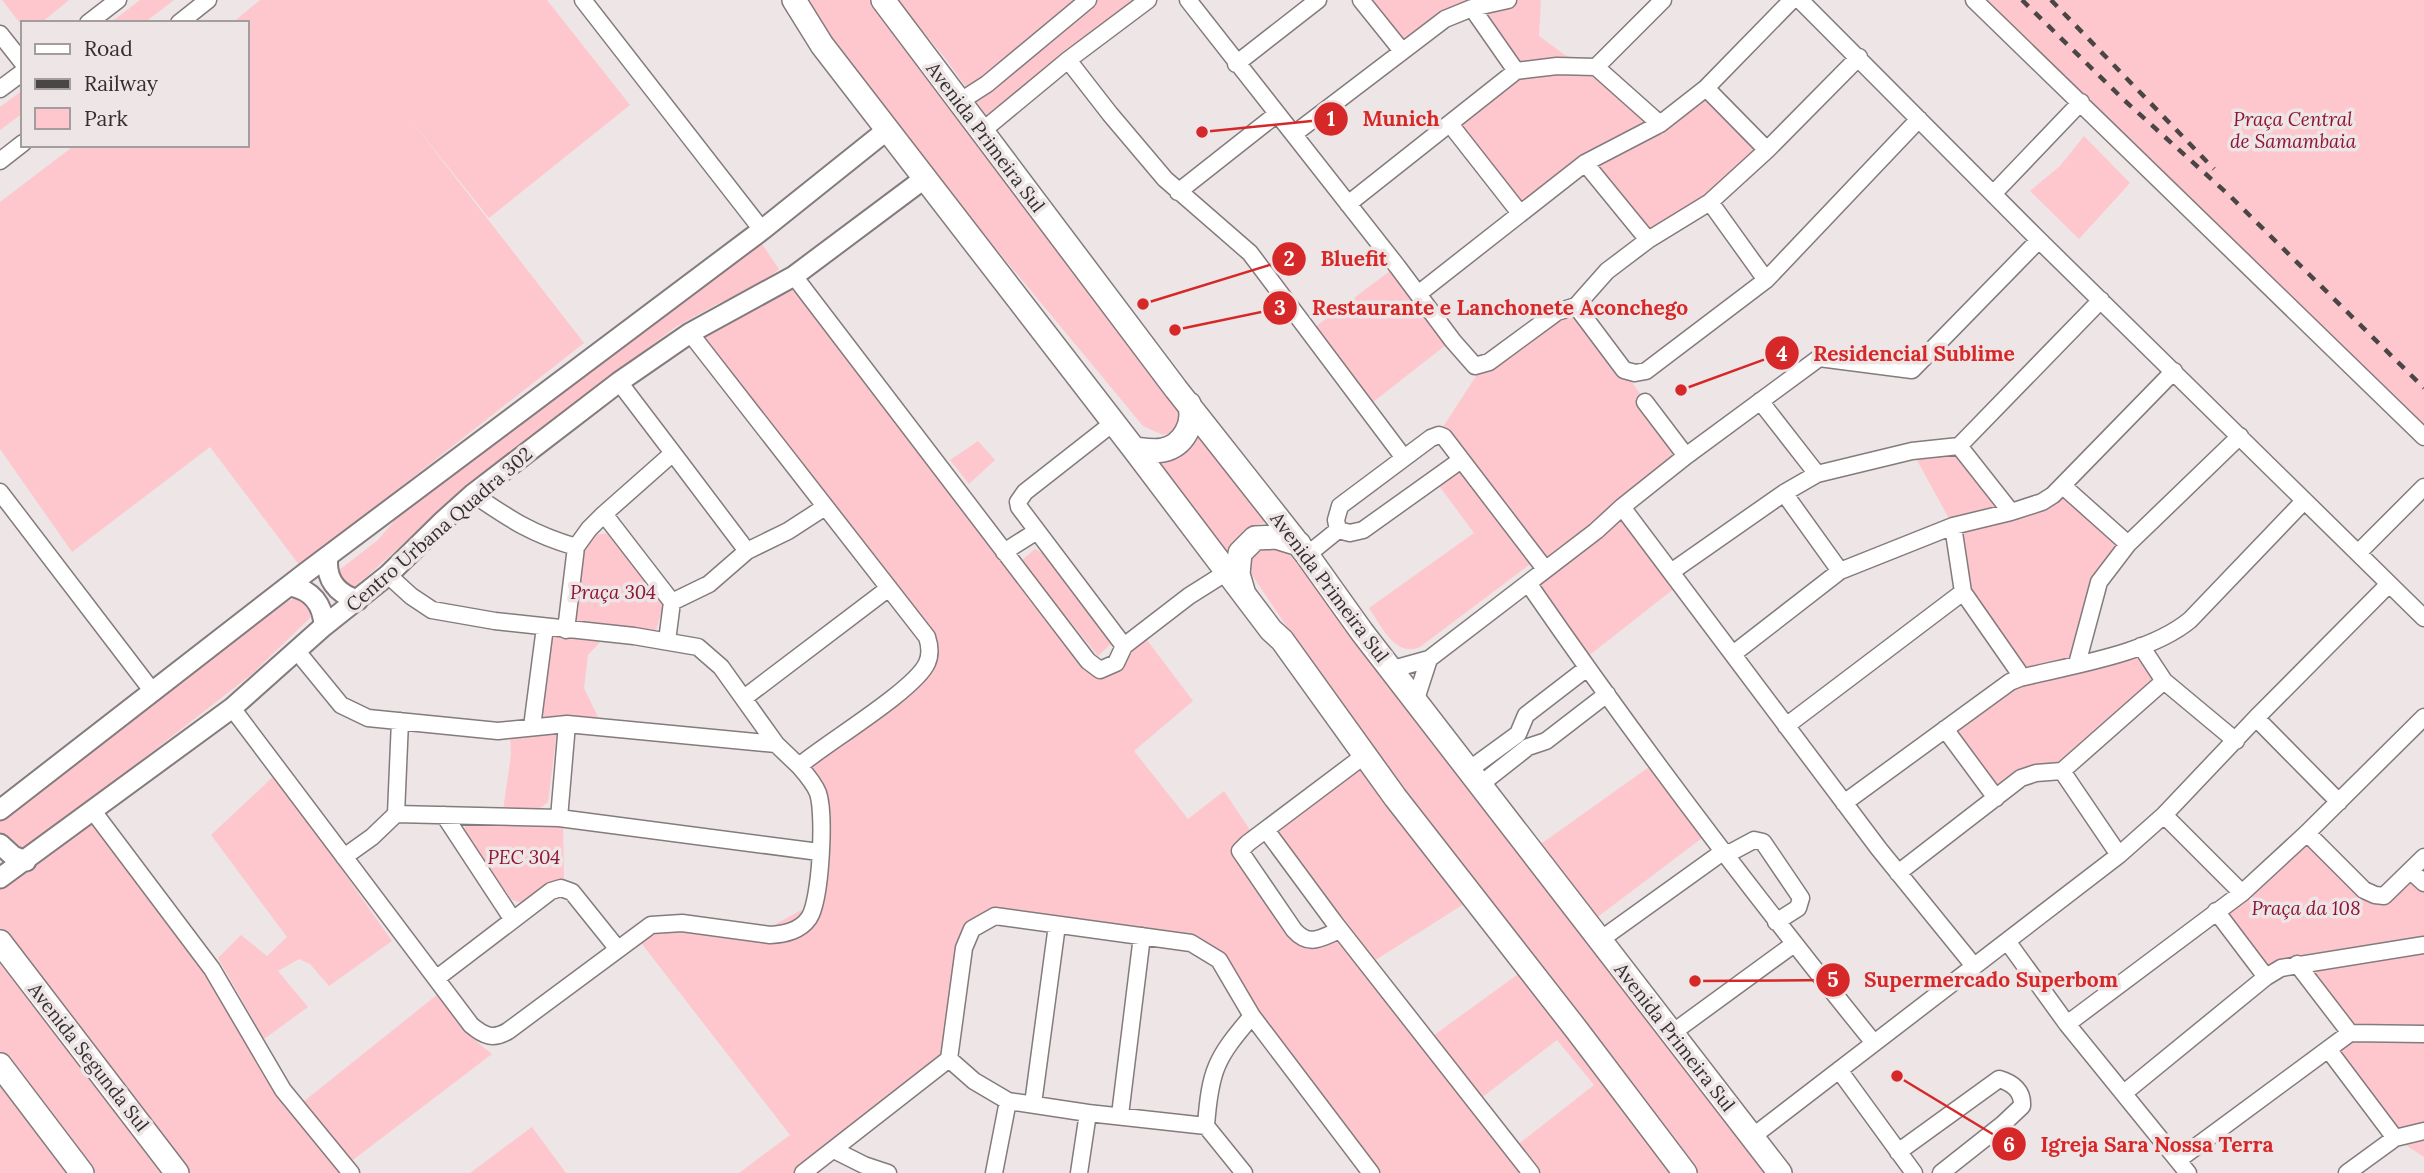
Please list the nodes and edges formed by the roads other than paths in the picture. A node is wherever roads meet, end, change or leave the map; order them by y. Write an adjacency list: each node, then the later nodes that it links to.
1 (118, 0): 17 (street)
2 (208, 0): 18 (street)
3 (583, 0): 49 (street)
4 (794, 0): 36 (main road)
5 (883, 0): 30 (main road, Avenida Primeira Sul)
6 (1088, 0): 30 (street)
7 (1148, 0): 23 (street)
8 (1188, 0): 24 (street)
9 (1318, 0): 24 (street)
10 (1361, 0): 20 (street)
11 (1508, 0): 16 (street)
12 (1663, 0): 25 (street)
13 (1792, 0): 28 (street)
14 (1800, 0): 21 (street)
15 (1974, 0): 31 (street)
16 (1472, 8): 20 (street); 26 (street)
17 (91, 21)
18 (181, 21)
19 (0, 34): 22 (street)
20 (1402, 51): 38 (street)
21 (1859, 57): 33 (street); 40 (street)
22 (21, 60)
23 (1068, 60): 37 (street); 44 (street)
24 (1236, 64): 32 (street)
25 (1596, 67): 26 (street); 35 (street)
26 (1516, 71): 34 (street)
27 (21, 73): 29 (street)
28 (1706, 88): 35 (street); 40 (street)
29 (0, 89)
30 (959, 102): 37 (main road, Avenida Primeira Sul)
31 (2081, 102): 45 (street); 65 (street)
32 (1277, 114): 38 (street); 44 (street)
33 (1919, 119): 45 (street); 53 (street)
34 (1450, 124): 47 (street); 48 (street)
35 (1660, 124): 42 (street)
36 (887, 130): 43 (main road); 49 (street, Centro Urbana Quadra 302)
37 (981, 132): 62 (main road, Avenida Primeira Sul)
38 (1294, 134): 47 (street)
39 (21, 145): 41 (street)
40 (1767, 150): 46 (street)
41 (0, 161)
42 (1585, 163): 48 (street); 50 (street)
43 (925, 178): 52 (street, Centro Urbana Quadra 302); 63 (main road)
44 (1178, 192): 70 (street)
45 (1993, 194): 51 (street)
46 (1710, 202): 50 (street); 53 (street)
47 (1348, 204): 54 (street)
48 (1519, 212): 54 (street)
49 (762, 230): 92 (street, Centro Urbana Quadra 302)
50 (1648, 240): 56 (street)
51 (2039, 240): 55 (street); 60 (street)
52 (794, 276): 57 (street, Centro Urbana Quadra 302); 90 (street)
53 (1766, 280): 56 (street)
54 (1418, 294): 56 (street)
55 (2101, 300): 58 (street); 66 (street)
56 (1576, 306)
57 (690, 333): 59 (street, Centro Urbana Quadra 302); 79 (street)
58 (2174, 371): 64 (street); 73 (street)
59 (619, 382): 68 (street); 77 (street, Centro Urbana Quadra 302)
60 (1760, 401): 69 (street); 72 (street)
61 (1645, 402): 69 (street)
62 (1189, 404): 67 (main road); 88 (main road, Avenida Primeira Sul)
63 (1113, 423): 67 (main road); 85 (street)
64 (2240, 436): 78 (street); 86 (street)
65 (2424, 438)
66 (1959, 446): 72 (street); 81 (street)
67 (1134, 449): 95 (main road)
68 (673, 453): 82 (street); 89 (street)
69 (1686, 456): 80 (street)
70 (1404, 458): 71 (street); 84 (street)
71 (1461, 460): 84 (street); 93 (street)
72 (1817, 474): 76 (street)
73 (2063, 486): 81 (street); 86 (street)
74 (2424, 487): 91 (street)
75 (0, 492): 121 (street)
76 (1784, 493): 94 (street); 96 (street)
77 (474, 494): 87 (street); 97 (street, Centro Urbana Quadra 302)
78 (2304, 501): 91 (street); 112 (street)
79 (825, 507): 89 (street); 101 (street)
80 (1622, 507): 93 (street); 96 (street)
81 (2011, 512): 83 (street)
82 (604, 514): 87 (street); 105 (street)
83 (1953, 526): 94 (street); 103 (street)
84 (1338, 530): 88 (street)
85 (1037, 531): 90 (street); 111 (street)
86 (2128, 544): 116 (street)
87 (576, 547): 109 (street)
88 (1303, 550): 102 (main road); 118 (main road, Avenida Primeira Sul)
89 (747, 551): 105 (street)
90 (1004, 552): 111 (street)
91 (2358, 553): 99 (street)
92 (328, 556): 100 (street, Centro Urbana Quadra 302); 104 (street)
93 (1545, 569): 98 (street)
94 (1840, 571): 114 (street)
95 (1227, 572): 102 (main road); 111 (street)
96 (1671, 572): 114 (street)
97 (388, 575): 104 (street, Centro Urbana Quadra 302); 108 (street)
98 (1528, 583): 115 (street); 117 (street)
99 (2389, 584): 106 (street); 127 (street)
100 (290, 586): 107 (street); 121 (street, Centro Urbana Quadra 302)
101 (889, 588): 123 (street); 137 (street)
102 (1243, 592): 136 (main road)
103 (1963, 592): 119 (street); 130 (street)
104 (358, 600): 107 (street, Centro Urbana Quadra 302)
105 (673, 602): 110 (street)
106 (2424, 618)
107 (324, 626): 113 (street, Centro Urbana Quadra 302)
108 (545, 627): 109 (street); 131 (street)
109 (566, 630): 110 (street)
110 (667, 641): 123 (street)
111 (1124, 646)
112 (2141, 646): 116 (street); 120 (street)
113 (296, 650): 125 (street, Centro Urbana Quadra 302); 128 (street)
114 (1733, 654): 130 (street)
115 (1429, 659): 118 (street); 124 (street)
116 (2077, 664): 119 (street)
117 (1587, 668): 122 (street); 133 (street)
118 (1393, 669): 124 (main road, Avenida Primeira Sul)
119 (2020, 678): 132 (street)
120 (2164, 681): 134 (street); 138 (street)
121 (153, 692): 143 (street, Centro Urbana Quadra 302)
122 (1607, 694): 133 (street); 153 (street)
123 (744, 698): 135 (street)
124 (1416, 699): 139 (main road, Avenida Primeira Sul)
125 (232, 708): 144 (street, Centro Urbana Quadra 302); 155 (street)
126 (2424, 717): 141 (street)
127 (2256, 718): 134 (street); 141 (street)
128 (400, 721): 131 (street); 145 (street)
129 (568, 724): 131 (street); 135 (street); 148 (street)
130 (1786, 726): 142 (street)
131 (532, 727)
132 (1945, 729): 140 (street); 142 (street)
133 (1523, 741): 139 (street)
134 (2236, 741): 147 (street)
135 (776, 744): 137 (street)
136 (1365, 755): 149 (street); 201 (main road)
137 (799, 766): 152 (street)
138 (2062, 771): 140 (street); 154 (street)
139 (1475, 776): 169 (main road, Avenida Primeira Sul)
140 (1996, 798): 159 (street)
141 (2339, 802): 150 (street)
142 (1844, 803): 159 (street)
143 (0, 810)
144 (93, 811): 157 (street, Centro Urbana Quadra 302); 202 (street)
145 (396, 814): 146 (street); 155 (street)
146 (444, 815): 148 (street); 164 (street)
147 (2164, 815): 154 (street); 162 (street)
148 (559, 818): 152 (street)
149 (1266, 830): 167 (street); 167 (street)
150 (2307, 833): 158 (street); 162 (street)
151 (0, 844): 157 (street)
152 (819, 852): 174 (street)
153 (1725, 853): 165 (street); 165 (street); 169 (street)
154 (2119, 855): 170 (street)
155 (344, 857): 178 (street)
156 (2424, 857): 158 (street)
157 (26, 860): 160 (street, Centro Urbana Quadra 302)
158 (2411, 871): 161 (street)
159 (1898, 873): 176 (street)
160 (1, 879)
161 (2424, 883)
162 (2242, 893): 163 (street)
163 (2217, 911): 177 (street); 180 (street)
164 (513, 920): 174 (street); 178 (street)
165 (1776, 922): 172 (street)
166 (1057, 925): 168 (street); 186 (street); 191 (street)
167 (1340, 930): 211 (street)
168 (1142, 936): 179 (street); 193 (street)
169 (1600, 940): 181 (main road, Avenida Primeira Sul)
170 (2007, 941): 176 (street); 180 (street)
171 (0, 942): 204 (main road, Avenida Segunda Sul)
172 (1794, 944): 181 (street); 184 (street)
173 (2424, 944): 175 (street)
174 (617, 948): 178 (street)
175 (2297, 964): 177 (street); 182 (street)
176 (1974, 966): 184 (street)
177 (2266, 977): 189 (street)
178 (436, 978)
179 (1252, 1016): 194 (street); 210 (street)
180 (2067, 1024): 189 (street)
181 (1672, 1033): 196 (main road, Avenida Primeira Sul)
182 (2350, 1033): 183 (street); 185 (street)
183 (2424, 1034)
184 (1874, 1043): 188 (street)
185 (2328, 1049): 197 (street); 200 (street)
186 (949, 1059): 190 (street); 198 (street)
187 (0, 1065): 203 (main road)
188 (1839, 1069): 196 (street); 199 (street)
189 (2124, 1093): 200 (street)
190 (1007, 1101): 191 (street); 207 (street)
191 (1032, 1104): 192 (street)
192 (1088, 1113): 193 (street); 208 (street)
193 (1120, 1115): 194 (street)
194 (1206, 1126): 209 (street)
195 (2424, 1131): 197 (street)
196 (1752, 1137): 212 (main road, Avenida Primeira Sul)
197 (2395, 1138): 215 (street)
198 (834, 1150): 205 (street); 206 (street)
199 (1898, 1152): 213 (street); 214 (street)
200 (2183, 1167)
201 (1679, 1170)
202 (344, 1171)
203 (82, 1173)
204 (177, 1173)
205 (803, 1173)
206 (888, 1173)
207 (993, 1173)
208 (1079, 1173)
209 (1244, 1173)
210 (1371, 1173)
211 (1531, 1173)
212 (1780, 1173)
213 (1914, 1173)
214 (1941, 1173)
215 (2347, 1173)

